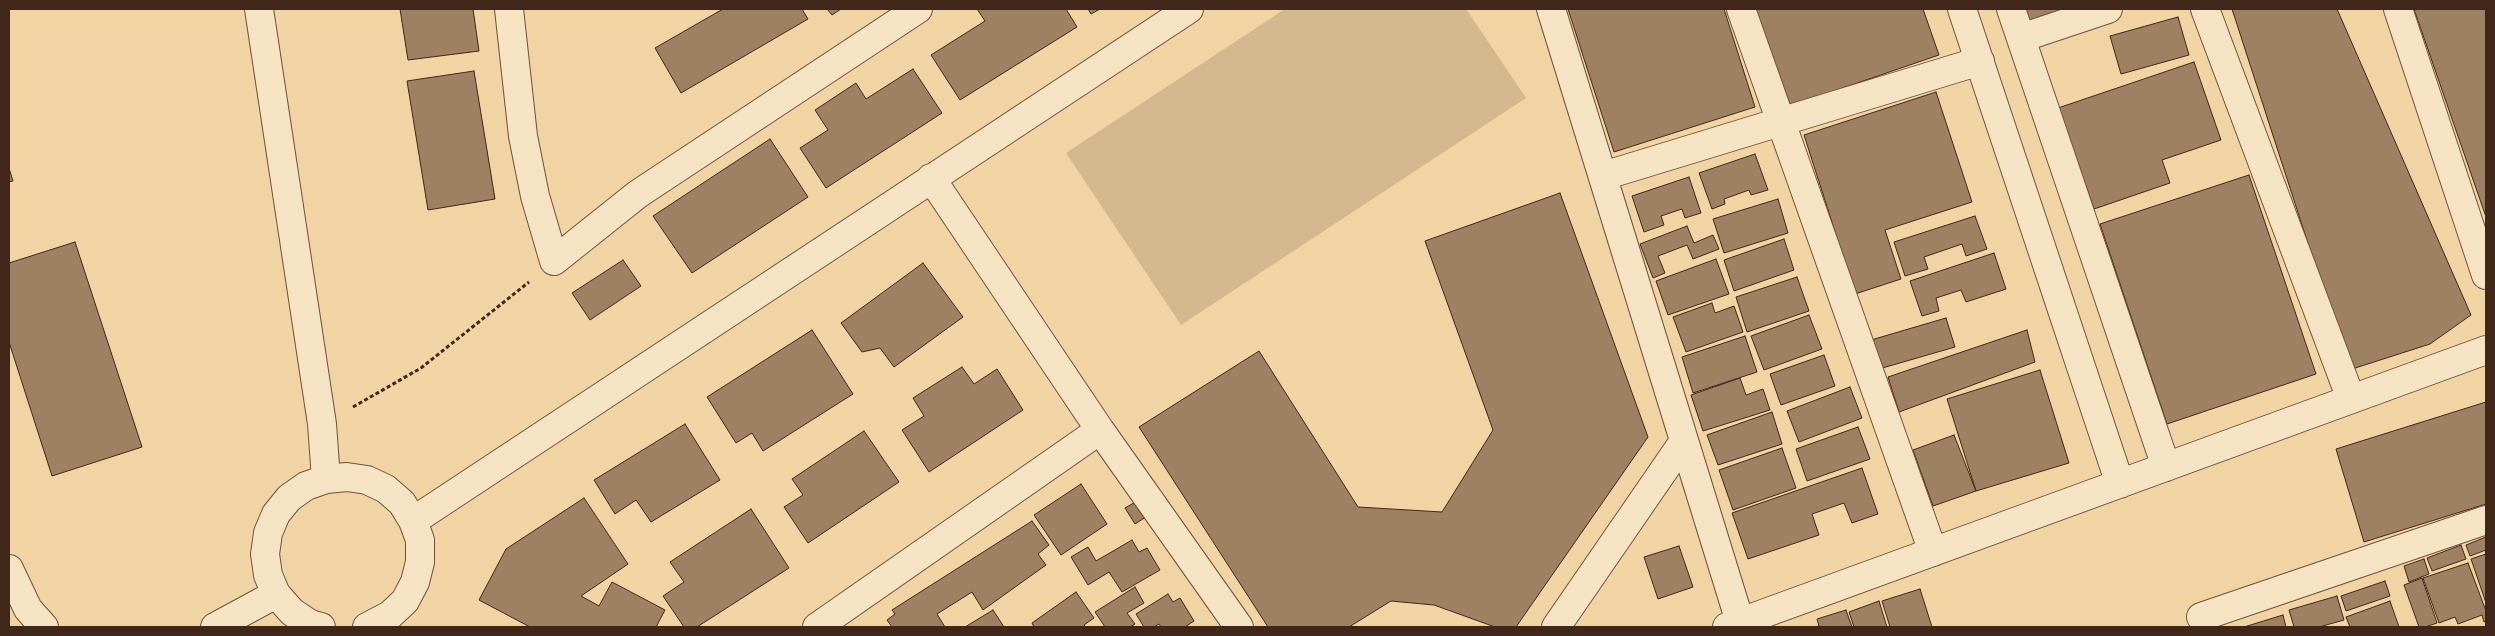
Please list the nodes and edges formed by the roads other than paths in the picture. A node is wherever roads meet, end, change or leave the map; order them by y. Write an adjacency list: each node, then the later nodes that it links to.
1 (259, 9): 23 (street)
2 (509, 9): 3 (street)
3 (918, 9)
4 (1189, 9): 16 (street)
5 (1551, 9): 15 (street)
6 (1741, 9): 14 (street)
7 (1962, 9): 13 (street)
8 (2011, 9): 12 (street)
9 (2108, 9): 12 (street)
10 (2205, 9): 19 (street)
11 (2398, 9): 17 (street)
12 (2020, 38): 22 (street)
13 (1980, 61): 14 (street); 24 (street)
14 (1781, 123): 15 (street); 27 (street)
15 (1603, 176): 21 (street)
16 (931, 178): 20 (street); 26 (street)
17 (2486, 276)
18 (2486, 350): 19 (street)
19 (2351, 399): 22 (street)
20 (1100, 430): 36 (street); 37 (street)
21 (1684, 441): 31 (street); 38 (street)
22 (2166, 467): 24 (street)
23 (326, 479): 26 (street); 29 (street)
24 (2120, 484): 27 (street)
25 (2486, 520): 30 (street)
26 (413, 521): 35 (street)
27 (1933, 552): 31 (street)
28 (9, 569): 32 (street)
29 (287, 611): 33 (street); 34 (street)
30 (2201, 617)
31 (1733, 625)
32 (44, 627)
33 (215, 627)
34 (321, 627)
35 (367, 627)
36 (817, 627)
37 (1239, 627)
38 (1556, 627)

